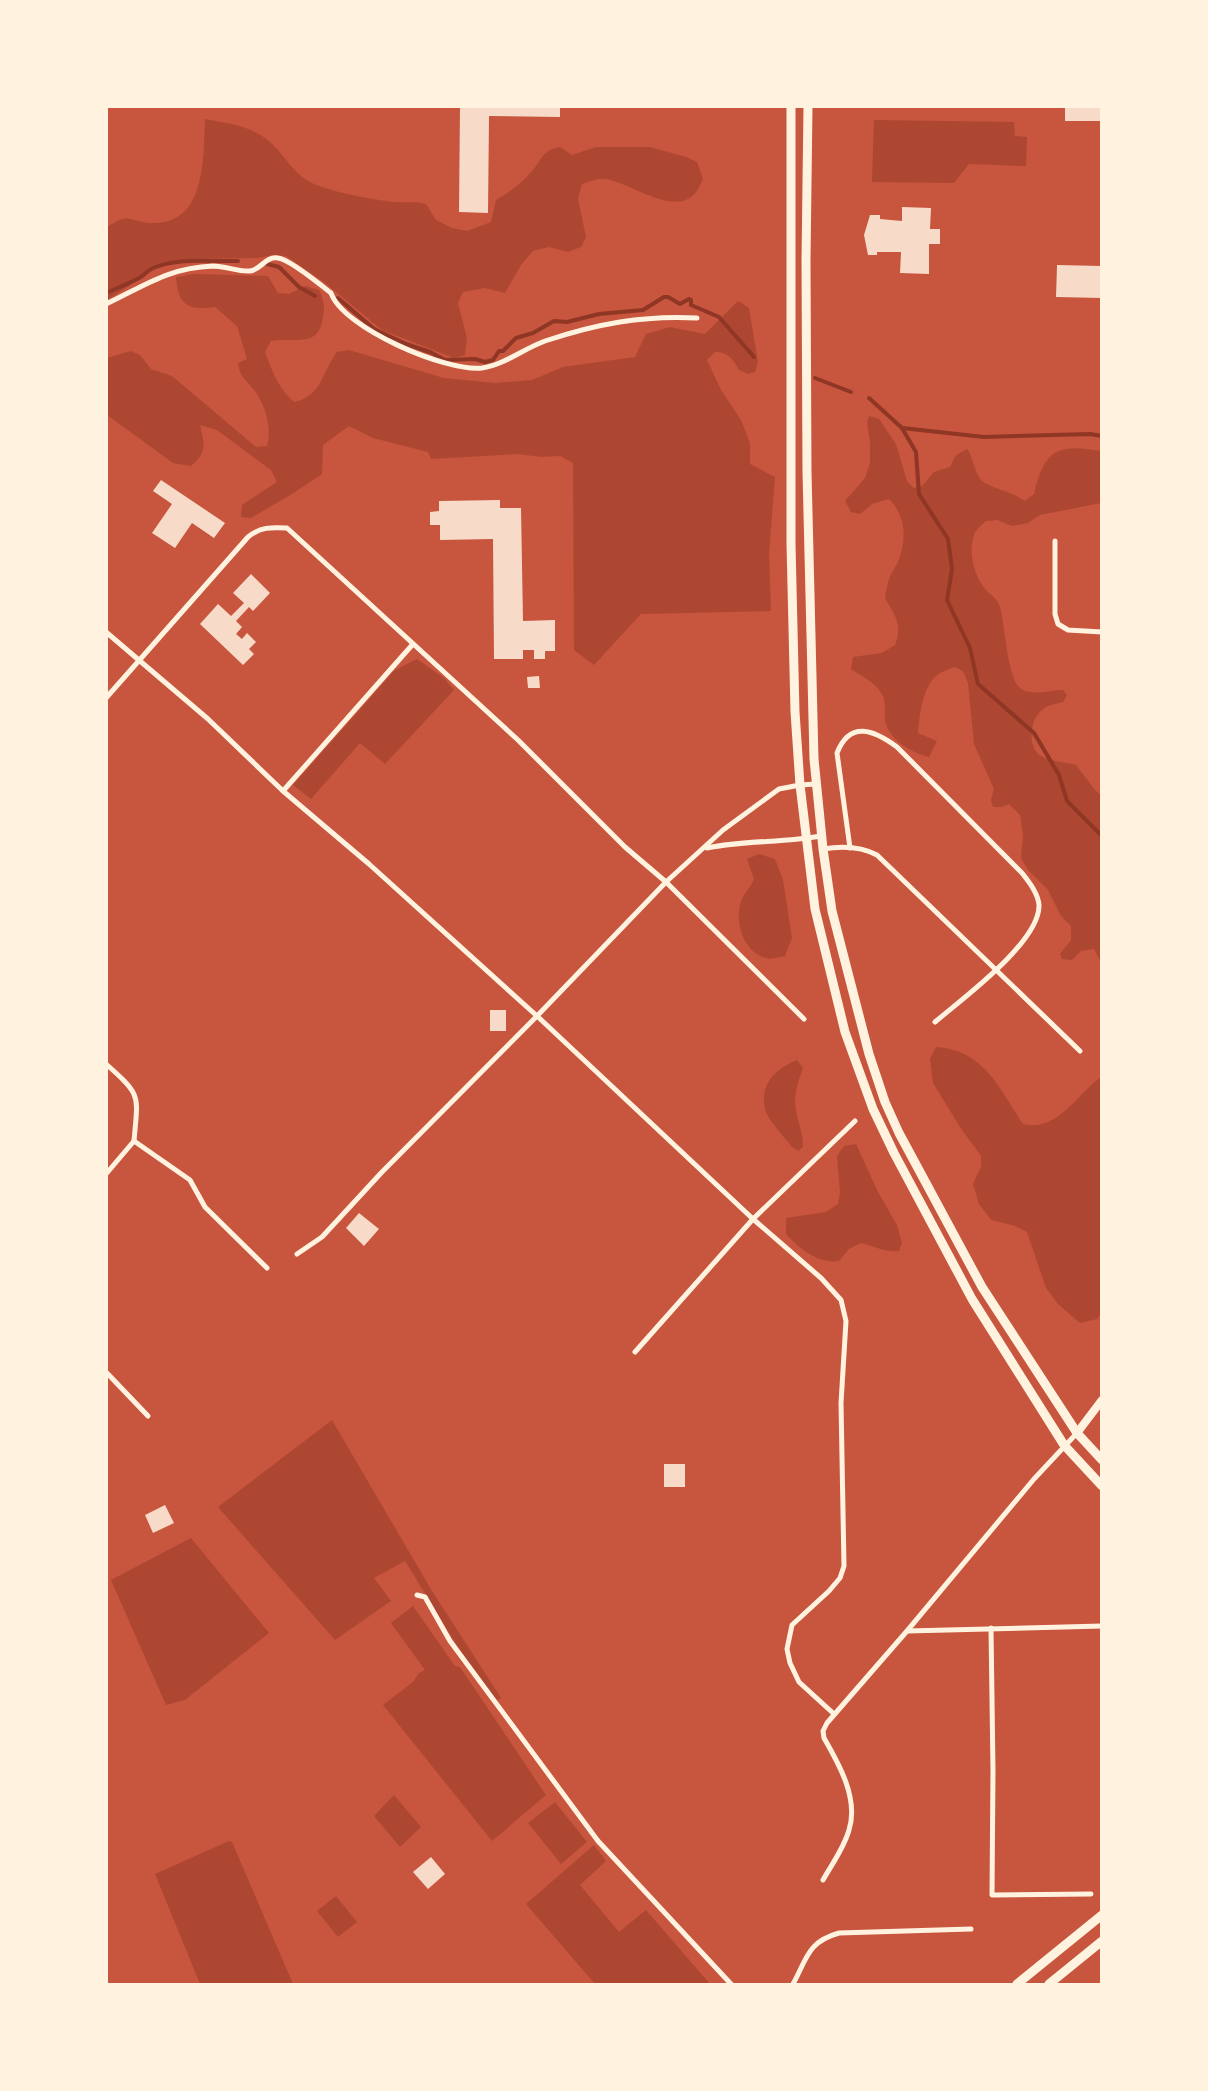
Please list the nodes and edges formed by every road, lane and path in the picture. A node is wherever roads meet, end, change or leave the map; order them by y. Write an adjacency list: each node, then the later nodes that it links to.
1 (790, 106): 11 (main road)
2 (808, 106): 12 (main road)
3 (106, 304): 4 (street)
4 (697, 318)
5 (1055, 541): 7 (street)
6 (106, 632): 9 (street)
7 (1101, 632)
8 (412, 644): 9 (street); 13 (street); 21 (street)
9 (139, 661): 10 (street); 13 (street)
10 (106, 698)
11 (800, 784): 12 (street); 14 (street); 16 (main road)
12 (816, 784): 15 (main road)
13 (283, 791): 23 (street)
14 (723, 830): 17 (street); 18 (street)
15 (821, 836): 16 (street); 20 (main road)
16 (806, 839): 17 (street); 39 (main road)
17 (730, 843): 18 (street)
18 (705, 848): 21 (street)
19 (850, 848): 20 (street); 22 (street); 22 (street)
20 (822, 849): 38 (main road)
21 (666, 882): 23 (street); 24 (street)
22 (996, 970): 25 (street); 26 (street)
23 (537, 1016): 31 (street); 32 (street)
24 (804, 1019)
25 (935, 1022)
26 (1080, 1052)
27 (106, 1064): 29 (street)
28 (855, 1121): 31 (street)
29 (134, 1141): 30 (street); 33 (street)
30 (106, 1174)
31 (753, 1219): 34 (street); 46 (street)
32 (297, 1254)
33 (267, 1268)
34 (635, 1352)
35 (106, 1372): 37 (street)
36 (1101, 1400): 38 (main road)
37 (148, 1416)
38 (1077, 1433): 39 (street); 40 (main road)
39 (1064, 1445): 41 (main road); 45 (street)
40 (1101, 1460)
41 (1101, 1486)
42 (417, 1595): 52 (street)
43 (1101, 1626): 44 (street)
44 (991, 1628): 45 (street); 48 (street)
45 (907, 1631): 46 (street)
46 (834, 1714): 47 (street)
47 (823, 1880)
48 (1091, 1894)
49 (1101, 1915): 54 (main road)
50 (971, 1929): 53 (street)
51 (1101, 1941): 55 (main road)
52 (731, 1984)
53 (793, 1984)
54 (1017, 1984)
55 (1049, 1984)

